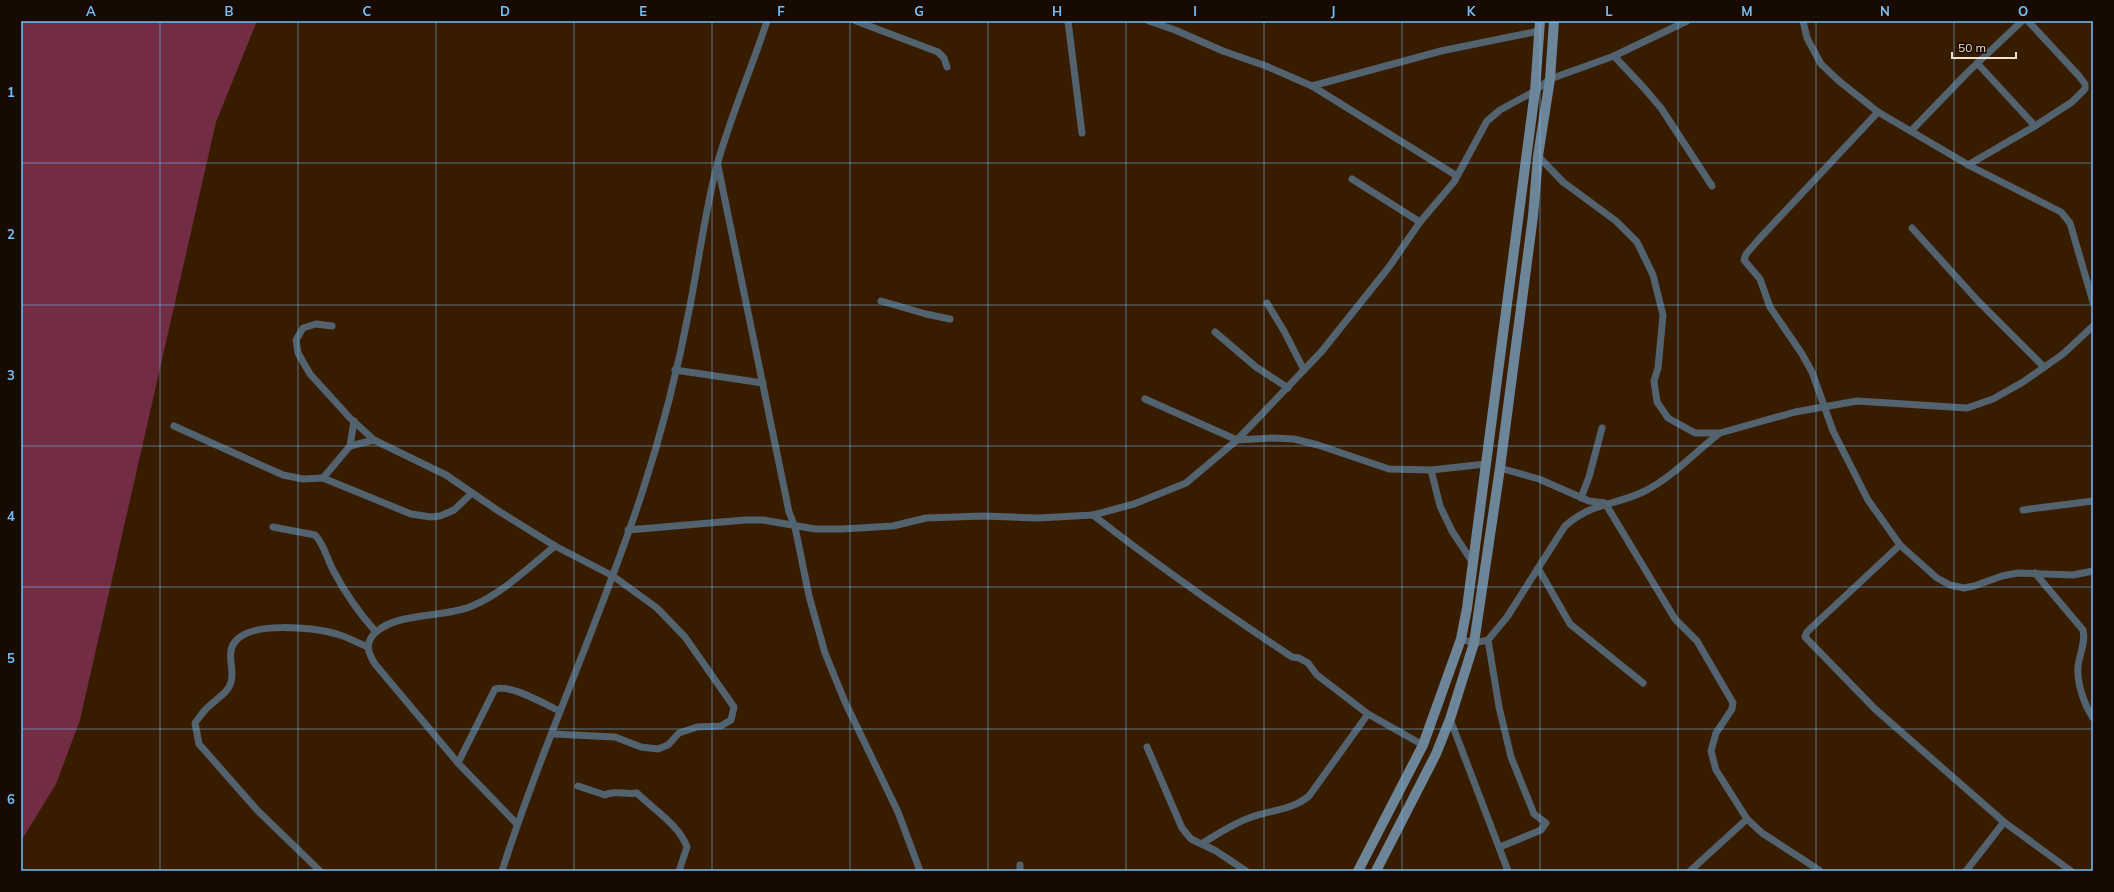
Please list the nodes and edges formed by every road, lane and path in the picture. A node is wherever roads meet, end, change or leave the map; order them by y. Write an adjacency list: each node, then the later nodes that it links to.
1 (767, 21): 22 (street)
2 (856, 21): 13 (street)
3 (1068, 21): 20 (street)
4 (1149, 21): 15 (street)
5 (1554, 21): 14 (street)
6 (1688, 21): 11 (street)
7 (1803, 21): 17 (street)
8 (2022, 21): 12 (street)
9 (2028, 21): 18 (street)
10 (1540, 26): 15 (street); 16 (street)
11 (1614, 56): 14 (street); 26 (street)
12 (1977, 63): 18 (street); 19 (street)
13 (947, 67)
14 (1550, 79): 16 (street); 21 (street)
15 (1312, 86): 24 (street)
16 (1535, 91): 24 (street); 50 (street)
17 (1878, 112): 19 (street); 42 (street)
18 (2035, 126): 23 (street)
19 (1911, 131): 23 (street)
20 (1082, 133)
21 (1538, 156): 46 (street); 51 (street)
22 (718, 164): 37 (street); 39 (street)
23 (1968, 165): 30 (street)
24 (1457, 176): 27 (street)
25 (1352, 179): 27 (street)
26 (1712, 186)
27 (1420, 222): 38 (street)
28 (1912, 228): 36 (street)
29 (881, 301): 32 (street)
30 (2093, 302)
31 (1267, 303): 38 (street)
32 (950, 318)
33 (332, 326): 43 (street)
34 (2093, 326): 36 (street)
35 (1216, 332): 40 (street)
36 (2044, 367): 42 (street)
37 (675, 370): 39 (street); 62 (street)
38 (1304, 370): 40 (street)
39 (763, 383): 61 (street)
40 (1288, 388): 48 (street)
41 (1144, 399): 48 (street)
42 (1825, 407): 46 (street); 63 (street)
43 (354, 421): 47 (street); 49 (street)
44 (174, 426): 53 (street)
45 (1602, 428): 55 (street)
46 (1720, 433): 57 (street)
47 (374, 440): 49 (street); 54 (street)
48 (1237, 440): 52 (street); 59 (street)
49 (350, 446): 53 (street)
50 (1486, 464): 52 (street); 65 (street)
51 (1500, 468): 55 (street); 73 (street)
52 (1431, 470): 65 (street)
53 (323, 478): 54 (street)
54 (472, 493): 64 (street)
55 (1581, 498): 57 (street)
56 (2093, 501): 58 (street)
57 (1605, 503): 66 (street); 85 (street)
58 (2024, 510)
59 (1094, 514): 61 (street); 77 (street)
60 (273, 527): 70 (street)
61 (795, 527): 62 (street); 94 (street)
62 (628, 530): 69 (street)
63 (1900, 545): 68 (street); 86 (street)
64 (555, 546): 69 (street); 70 (street)
65 (1473, 563): 71 (street)
66 (1538, 568): 72 (street); 75 (street)
67 (2093, 571): 68 (street)
68 (2035, 573): 78 (street)
69 (613, 576): 76 (street); 80 (street)
70 (376, 632): 74 (street)
71 (1461, 639): 73 (street); 81 (street)
72 (1488, 640): 73 (street); 89 (street)
73 (1474, 643): 79 (street)
74 (368, 647): 83 (street); 91 (street)
75 (1643, 683)
76 (560, 711): 80 (street); 83 (street)
77 (1368, 714): 81 (street); 88 (street)
78 (2093, 718)
79 (1450, 719): 89 (street); 97 (street)
80 (553, 734): 87 (street)
81 (1423, 745): 96 (street)
82 (1147, 747): 88 (street)
83 (458, 764): 87 (street)
84 (578, 786): 93 (street)
85 (1747, 819): 90 (street); 99 (street)
86 (2004, 822): 100 (street); 101 (street)
87 (517, 824): 92 (street)
88 (1203, 843): 95 (street)
89 (1500, 847): 98 (street)
90 (1819, 870)
91 (320, 871)
92 (502, 871)
93 (679, 871)
94 (920, 871)
95 (1246, 871)
96 (1358, 871)
97 (1376, 871)
98 (1508, 871)
99 (1690, 871)
100 (1966, 871)
101 (2071, 871)

